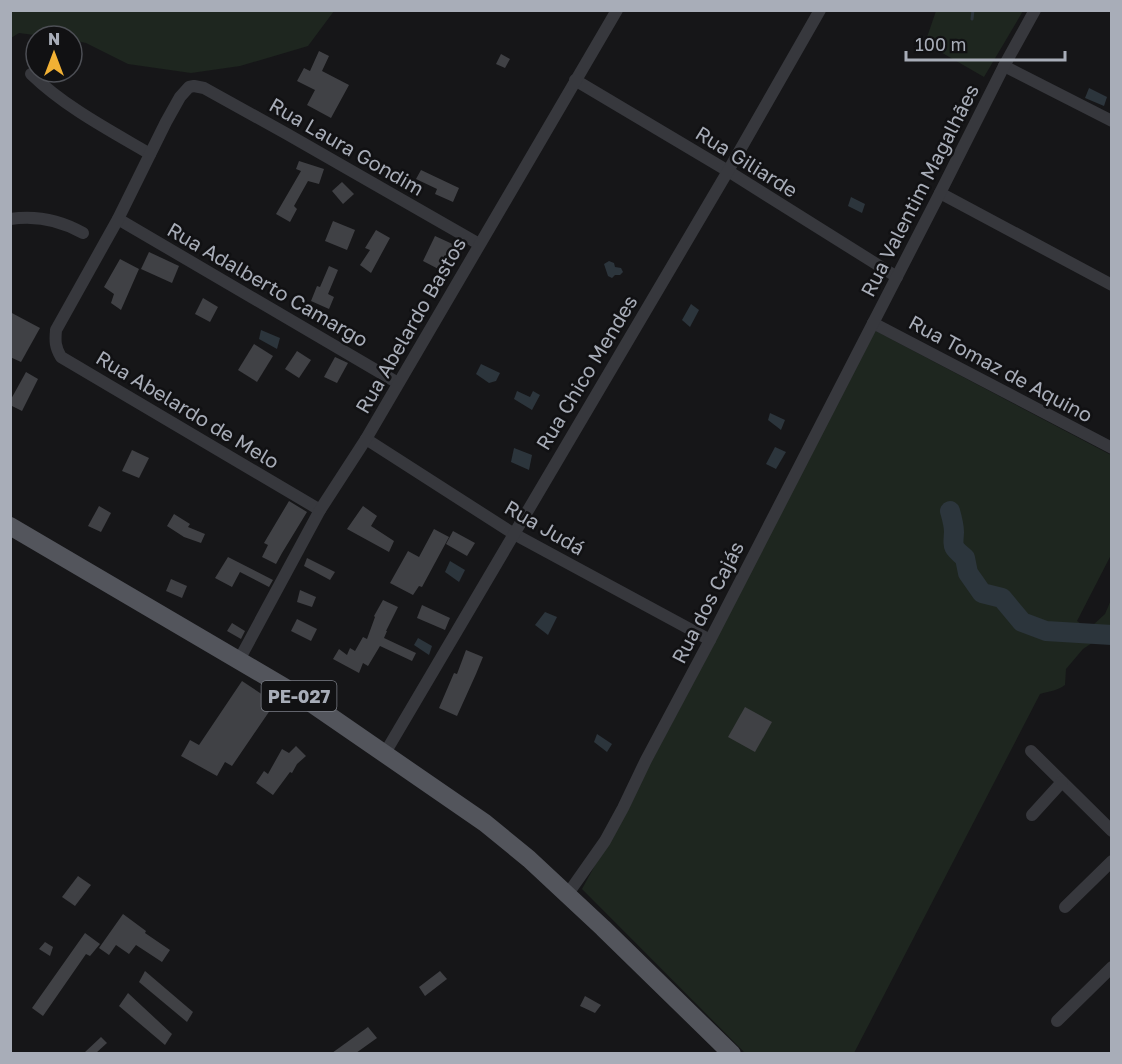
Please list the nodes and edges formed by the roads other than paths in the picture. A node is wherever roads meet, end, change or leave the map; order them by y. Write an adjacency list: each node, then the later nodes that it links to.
1 (617, 10): 5 (street, Rua Abelardo Bastos)
2 (820, 10): 9 (street, Rua Chico Mendes)
3 (1035, 10): 4 (street, Rua Valentim Magalhães)
4 (1004, 66): 7 (street); 10 (street, Rua Valentim Magalhães)
5 (576, 80): 9 (street, Rua Giliarde); 14 (street, Rua Abelardo Bastos)
6 (41, 84): 8 (street)
7 (1112, 121)
8 (150, 154): 12 (street); 14 (street, Rua Laura Gondim)
9 (728, 171): 15 (street, Rua Giliarde); 23 (street, Rua Chico Mendes)
10 (940, 193): 15 (street, Rua Valentim Magalhães); 16 (street)
11 (10, 219): 13 (street)
12 (118, 219): 18 (street, Rua Adalberto Camargo); 21 (street, Rua Abelardo de Melo)
13 (83, 233)
14 (479, 244): 18 (street, Rua Abelardo Bastos)
15 (897, 277): 17 (street, Rua Valentim Magalhães)
16 (1112, 285)
17 (873, 323): 20 (street, Rua Tomaz de Aquino); 24 (street, Rua dos Cajás)
18 (398, 383): 19 (street, Rua Abelardo Bastos)
19 (366, 439): 21 (street, Rua Abelardo Bastos); 23 (street, Rua Judá)
20 (1112, 448)
21 (320, 510): 25 (street, Rua Abelardo Bastos)
22 (10, 526): 25 (main road, PE-027)
23 (514, 534): 24 (street, Rua Judá); 27 (street, Rua Chico Mendes)
24 (710, 640): 32 (street, Rua dos Cajás)
25 (239, 660): 27 (main road, PE-027)
26 (1031, 751): 28 (street)
27 (385, 753): 32 (main road, PE-027)
28 (1062, 782): 29 (street); 30 (street)
29 (1032, 815)
30 (1112, 831)
31 (1112, 861): 33 (street)
32 (567, 895): 36 (main road, PE-027)
33 (1065, 907)
34 (1112, 967): 35 (street)
35 (1057, 1021)
36 (732, 1053)

